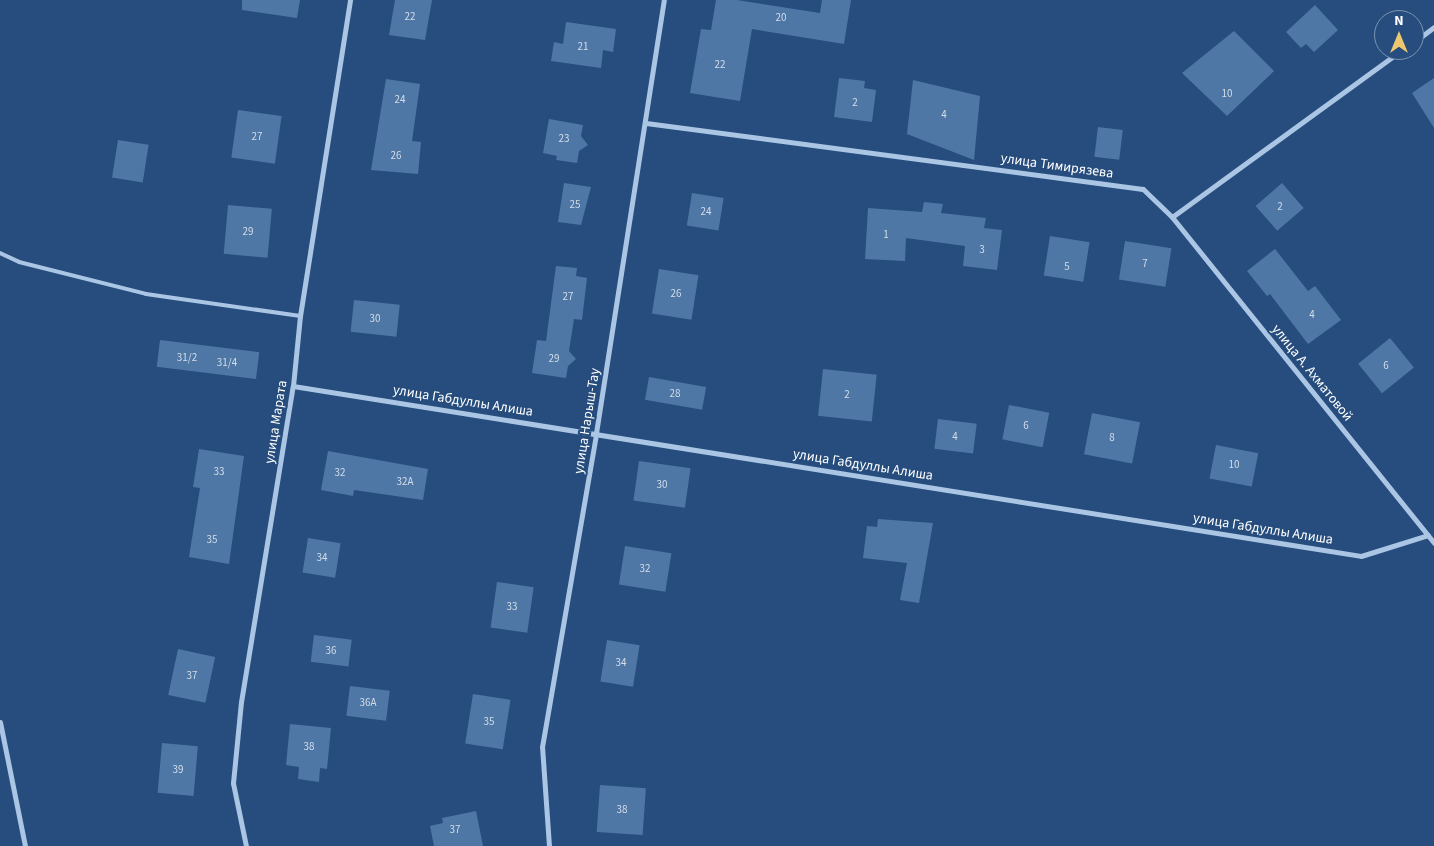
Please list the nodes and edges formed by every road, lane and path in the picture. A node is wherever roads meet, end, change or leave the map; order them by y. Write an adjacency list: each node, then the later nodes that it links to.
1 (350, 0): 7 (street, улица Марата)
2 (664, 0): 4 (street, улица Нарыш-Тау)
3 (1388, 60): 5 (street)
4 (646, 123): 5 (street, улица Тимирязева); 9 (street, улица Нарыш-Тау)
5 (1172, 217): 10 (street, улица А. Ахматовой)
6 (0, 253): 7 (lane)
7 (300, 316): 8 (street, улица Марата)
8 (293, 386): 9 (street, улица Габдуллы Алиша); 14 (street, улица Марата)
9 (596, 433): 10 (street, улица Габдуллы Алиша); 15 (street, улица Нарыш-Тау)
10 (1428, 535): 11 (street, улица А. Ахматовой)
11 (1434, 543)
12 (0, 722): 13 (street)
13 (25, 846)
14 (246, 846)
15 (549, 846)

